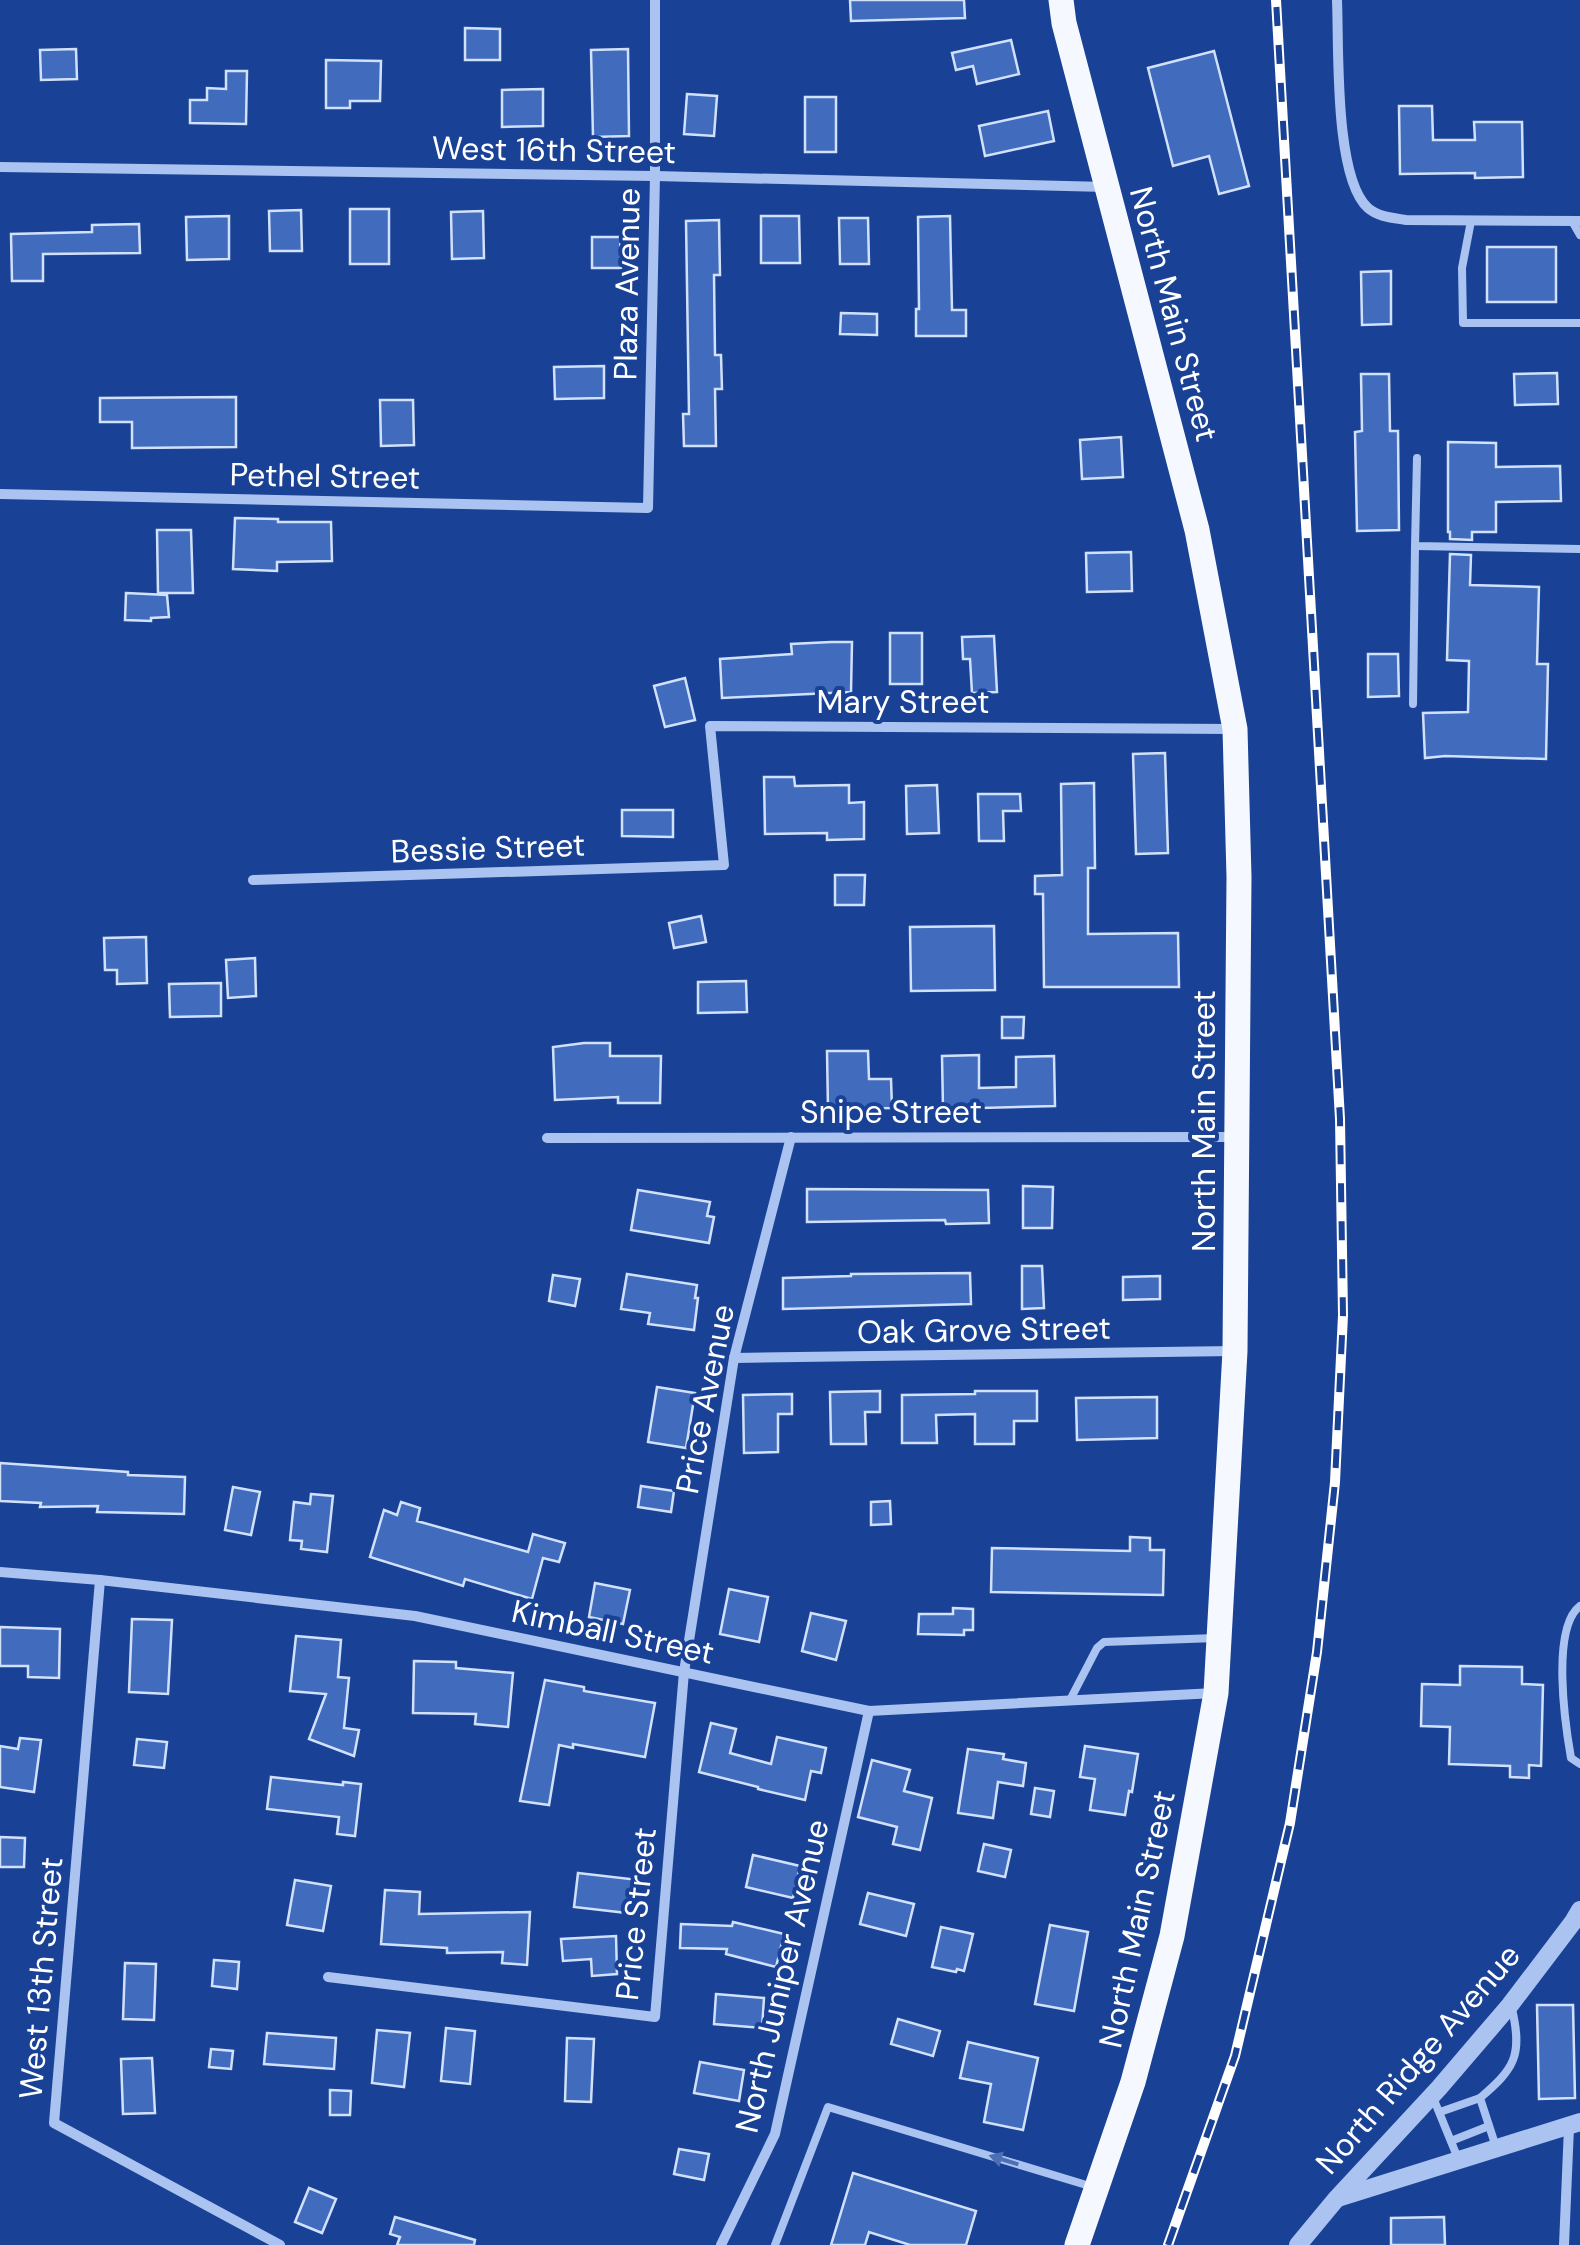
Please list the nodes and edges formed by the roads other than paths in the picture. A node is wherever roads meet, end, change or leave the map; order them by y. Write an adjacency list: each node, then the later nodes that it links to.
1 (655, 0): 5 (street, Plaza Avenue)
2 (1061, 0): 6 (main road, North Main Street)
3 (1337, 0): 7 (street)
4 (0, 167): 5 (street, West 16th Street)
5 (655, 176): 6 (street, West 16th Street); 13 (street, Plaza Avenue)
6 (1107, 187): 17 (main road, North Main Street)
7 (1471, 221): 8 (street); 10 (lane)
8 (1576, 221): 9 (lane)
9 (1580, 234)
10 (1580, 323)
11 (1416, 458): 14 (lane)
12 (0, 494): 13 (street, Pethel Street)
13 (648, 508)
14 (1415, 546): 15 (lane); 16 (lane)
15 (1580, 550)
16 (1413, 704)
17 (1234, 729): 18 (street, Mary Street); 20 (main road, North Main Street)
18 (724, 865): 19 (street, Bessie Street)
19 (253, 880)
20 (1236, 1137): 22 (street, Snipe Street); 23 (main road, North Main Street)
21 (547, 1138): 22 (street, Snipe Street)
22 (791, 1138): 24 (street, Price Avenue)
23 (1235, 1351): 24 (street, Oak Grove Street); 28 (main road, North Main Street)
24 (734, 1358): 29 (street, Price Avenue)
25 (0, 1572): 26 (street, Kimball Street)
26 (100, 1580): 29 (street, Kimball Street); 46 (street, West 13th Street)
27 (1580, 1606): 33 (lane)
28 (1219, 1638): 30 (main road, North Main Street); 31 (lane)
29 (684, 1672): 32 (street, Kimball Street); 35 (street, Price Street)
30 (1216, 1693): 31 (street, Kimball Street); 44 (main road, North Main Street)
31 (1070, 1700): 32 (street, Kimball Street)
32 (869, 1711): 47 (street, North Juniper Avenue)
33 (1580, 1764)
34 (1580, 1910): 36 (street, North Ridge Avenue)
35 (328, 1977)
36 (1510, 2005): 37 (lane); 38 (street, North Ridge Avenue)
37 (1480, 2098): 38 (lane); 40 (lane)
38 (1436, 2104): 41 (lane); 45 (street, North Ridge Avenue)
39 (1574, 2125): 42 (street); 51 (street)
40 (1489, 2126): 41 (lane); 42 (lane)
41 (1452, 2141): 43 (lane)
42 (1497, 2149): 43 (street)
43 (1459, 2160): 45 (street)
44 (1097, 2188): 48 (lane, one-way to 48); 49 (main road, North Main Street)
45 (1337, 2198): 50 (street, North Ridge Avenue)
46 (280, 2245)
47 (721, 2245)
48 (775, 2245)
49 (1077, 2245)
50 (1298, 2245)
51 (1564, 2245)

